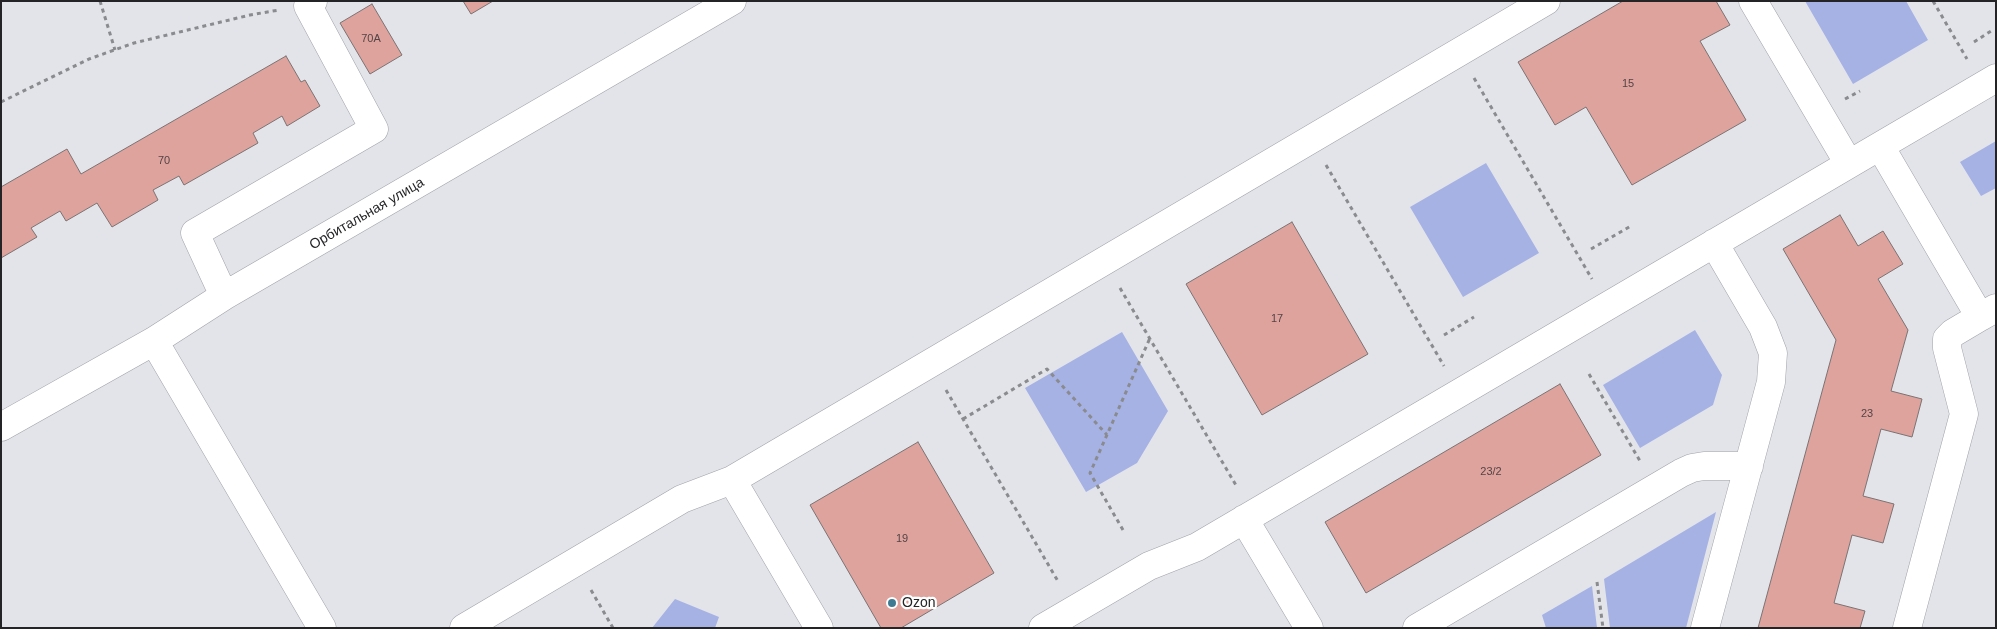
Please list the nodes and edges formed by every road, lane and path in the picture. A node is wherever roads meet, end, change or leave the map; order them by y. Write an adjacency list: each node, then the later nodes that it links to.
1 (100, 1): 9 (path)
2 (732, 1): 20 (street, Орбитальная улица)
3 (1546, 1): 10 (street)
4 (1753, 1): 15 (street)
5 (1933, 1): 11 (path)
6 (311, 4): 9 (path); 20 (street)
7 (1991, 31): 8 (path)
8 (1974, 42)
9 (115, 50): 12 (path)
10 (1459, 52): 13 (street); 21 (path)
11 (1989, 82): 14 (street)
12 (1, 102)
13 (1311, 140): 19 (street); 29 (path)
14 (1880, 146): 15 (street); 22 (street)
15 (1849, 164): 17 (street)
16 (1631, 226): 18 (path)
17 (1714, 243): 21 (street); 33 (street)
18 (1591, 249)
19 (1104, 261): 25 (path); 27 (street)
20 (224, 296): 26 (street, Орбитальная улица)
21 (1608, 305): 29 (street)
22 (1988, 312): 50 (street)
23 (1474, 317): 24 (path)
24 (1444, 335)
25 (1150, 338): 32 (path); 36 (path)
26 (154, 341): 31 (street, Орбитальная улица); 41 (street)
27 (930, 363): 30 (path); 34 (street)
28 (1589, 374): 35 (path)
29 (1460, 393): 36 (street)
30 (963, 419): 32 (path); 40 (path)
31 (1, 427)
32 (1107, 434): 37 (path)
33 (1749, 466): 35 (street); 49 (street)
34 (732, 480): 38 (street); 44 (street)
35 (1656, 488): 47 (street)
36 (1249, 517): 40 (street); 46 (street)
37 (1123, 530)
38 (575, 563): 42 (street); 43 (path)
39 (1597, 582): 48 (path)
40 (1075, 609): 45 (street)
41 (322, 628)
42 (464, 628)
43 (613, 628)
44 (820, 628)
45 (1043, 628)
46 (1308, 628)
47 (1417, 628)
48 (1602, 628)
49 (1705, 628)
50 (1907, 628)

